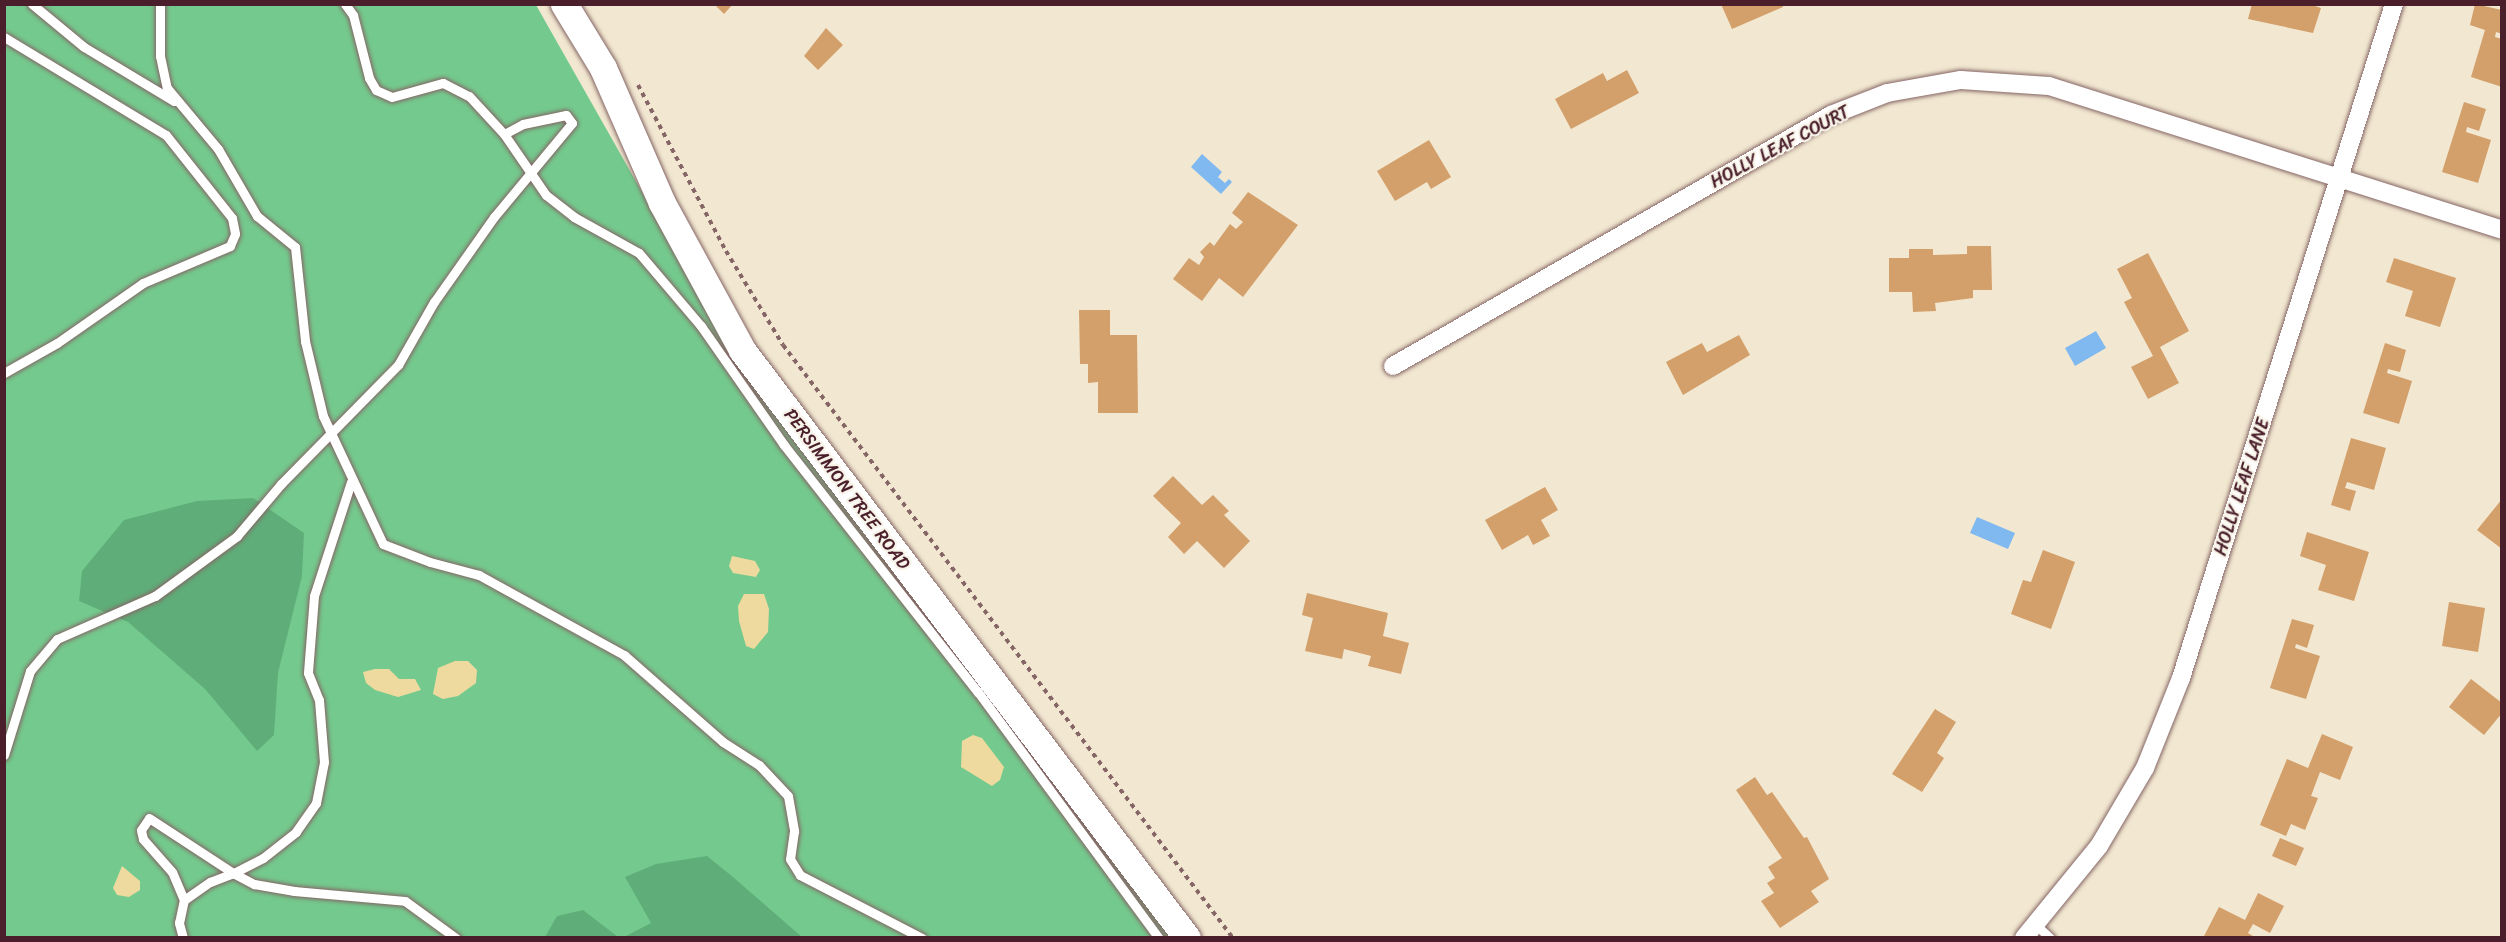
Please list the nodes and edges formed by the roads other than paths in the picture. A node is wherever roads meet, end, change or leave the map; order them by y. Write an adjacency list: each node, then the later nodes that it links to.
1 (33, 4): 7 (lane)
2 (160, 4): 7 (lane)
3 (345, 4): 8 (lane)
4 (564, 4): 24 (main road, PERSIMMON TREE ROAD)
5 (2394, 4): 10 (street, HOLLY LEAF LANE)
6 (4, 37): 13 (lane)
7 (179, 104): 14 (lane)
8 (504, 134): 9 (lane); 9 (lane)
9 (530, 174): 14 (lane); 23 (lane)
10 (2340, 179): 11 (street, HOLLY LEAF COURT); 12 (street, HOLLY LEAF COURT); 19 (street, HOLLY LEAF LANE)
11 (2502, 230)
12 (1393, 366)
13 (4, 373)
14 (331, 434): 15 (lane); 16 (lane)
15 (351, 482): 17 (lane); 22 (lane)
16 (4, 754)
17 (233, 873): 18 (lane); 18 (lane); 21 (lane)
18 (184, 900): 20 (lane)
19 (2029, 931): 25 (lane)
20 (183, 938)
21 (456, 938)
22 (922, 938)
23 (1159, 938)
24 (1187, 938)
25 (2050, 938)

